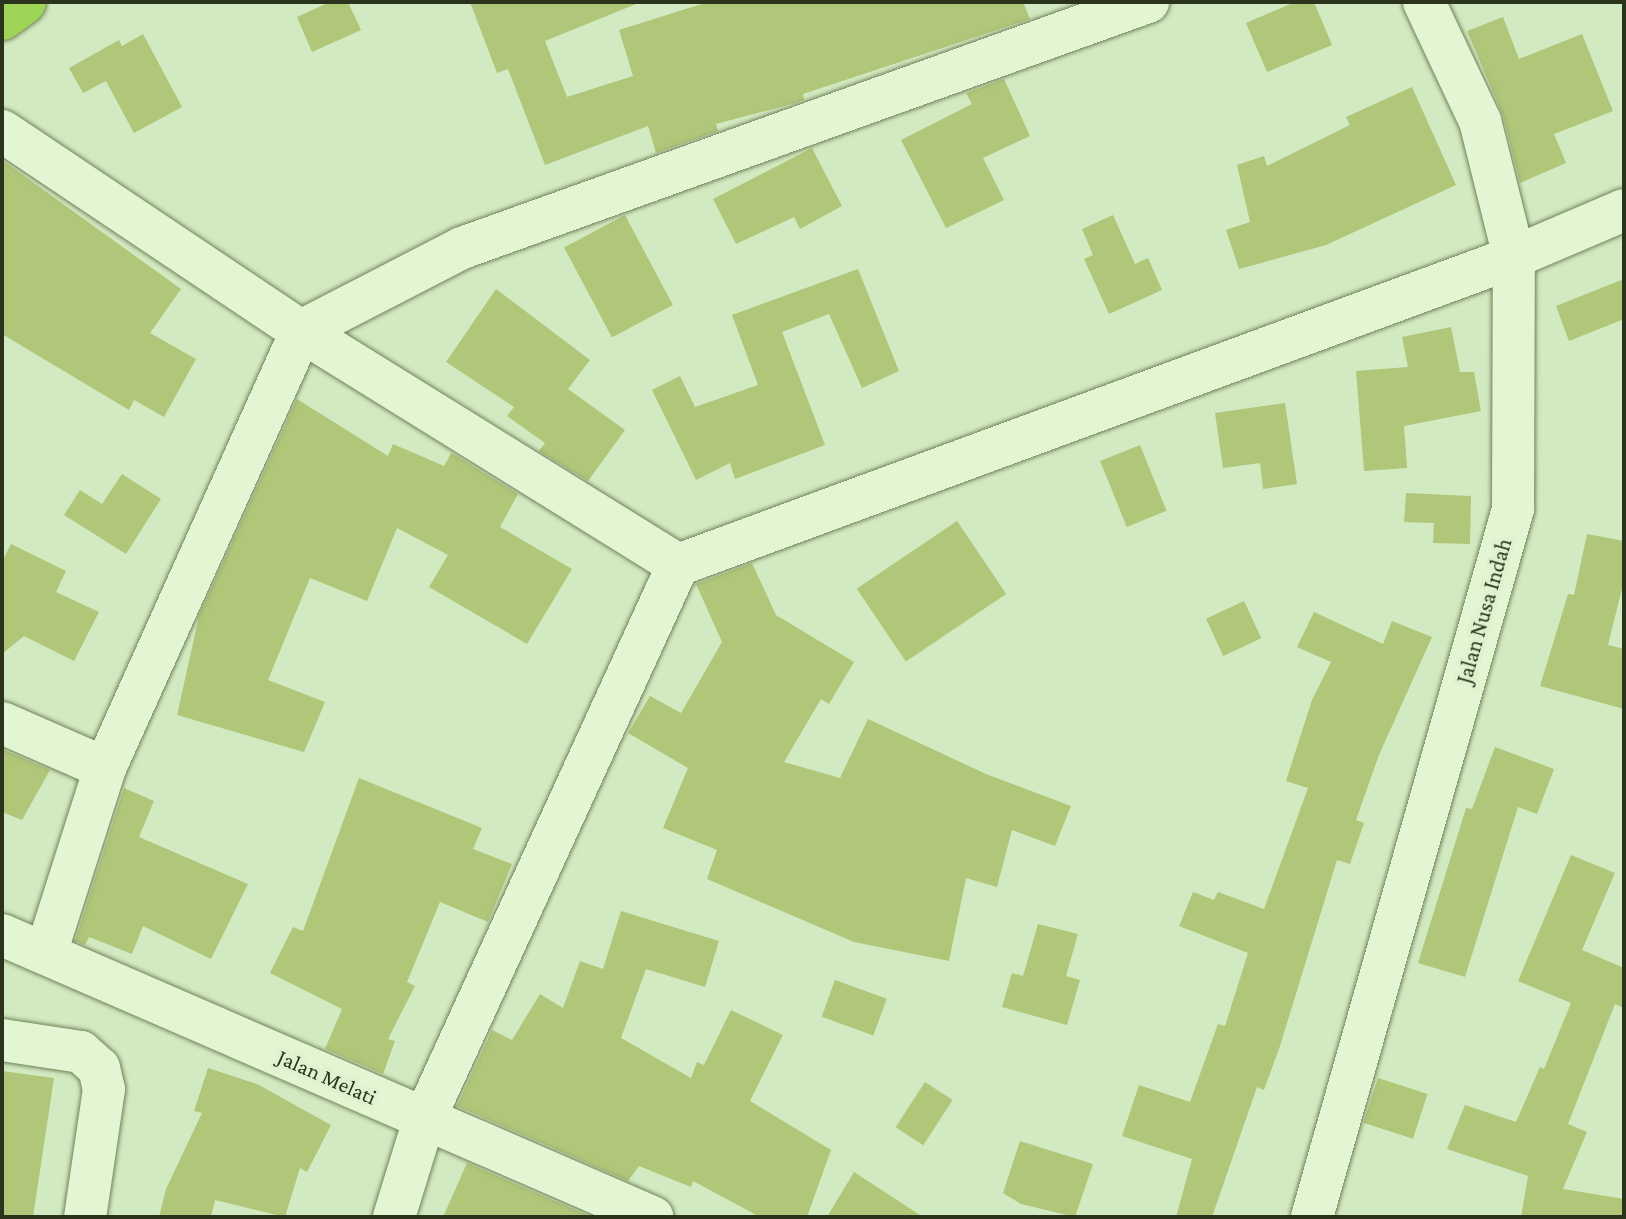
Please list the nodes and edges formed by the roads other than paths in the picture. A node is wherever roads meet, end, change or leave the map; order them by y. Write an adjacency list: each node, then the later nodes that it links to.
1 (24, 2): 4 (highway)
2 (1148, 2): 8 (street)
3 (1424, 2): 7 (street, Jalan Nusa Indah)
4 (2, 18)
5 (2, 131): 8 (street)
6 (1624, 210): 7 (street)
7 (1514, 257): 9 (street); 19 (street, Jalan Nusa Indah)
8 (301, 331): 9 (street); 11 (street)
9 (678, 565): 15 (street)
10 (2, 723): 11 (street)
11 (105, 768): 13 (street)
12 (2, 935): 13 (street, Jalan Melati)
13 (46, 953): 15 (street, Jalan Melati)
14 (2, 1040): 16 (street)
15 (424, 1120): 17 (street); 18 (street, Jalan Melati)
16 (85, 1217)
17 (394, 1217)
18 (652, 1217)
19 (1312, 1217)

